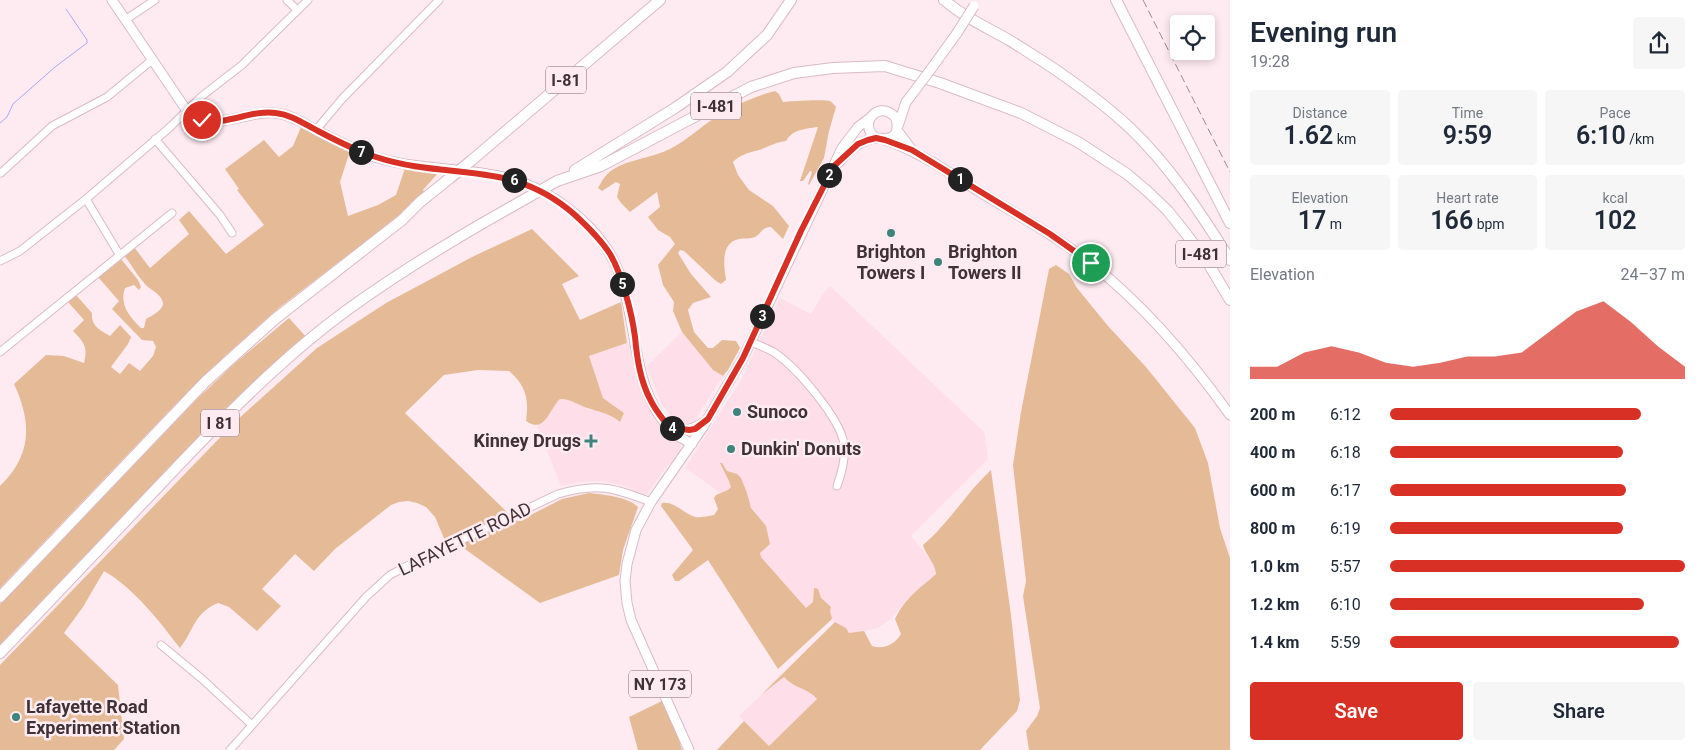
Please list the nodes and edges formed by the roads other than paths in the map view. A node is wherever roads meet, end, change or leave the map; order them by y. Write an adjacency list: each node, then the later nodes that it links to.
1 (112, 0): 13 (main road)
2 (155, 0): 13 (street)
3 (287, 0): 12 (street)
4 (308, 0): 12 (street)
5 (439, 0): 21 (street)
6 (653, 0): 14 (highway)
7 (660, 0): 14 (highway, I-81)
8 (791, 0): 27 (highway, I 81)
9 (944, 0): 34 (highway)
10 (1116, 0): 31 (highway)
11 (976, 3): 16 (main road, bridge)
12 (297, 10): 17 (street)
13 (125, 20): 15 (main road)
14 (591, 58): 30 (highway, I-81, bridge)
15 (152, 60): 17 (main road); 26 (street)
16 (908, 99): 18 (main road); 20 (main road)
17 (188, 110): 21 (main road); 23 (street)
18 (888, 111): 19 (main road); 20 (main road)
19 (870, 118): 22 (main road); 25 (main road)
20 (897, 129): 22 (main road); 24 (main road)
21 (316, 130): 41 (main road)
22 (881, 139): 24 (main road); 25 (main road)
23 (155, 140): 28 (street); 32 (street)
24 (912, 150): 39 (main road)
25 (834, 166): 37 (main road)
26 (1, 173)
27 (557, 181): 36 (highway, I-481); 47 (highway, I 81, bridge)
28 (86, 199): 33 (street); 35 (street)
29 (172, 213): 33 (street)
30 (402, 220): 45 (highway, I 81)
31 (1230, 223)
32 (232, 233)
33 (119, 254): 38 (street)
34 (1230, 260)
35 (0, 261)
36 (1230, 300)
37 (750, 342): 40 (main road); 43 (street)
38 (0, 352)
39 (1230, 415)
40 (708, 419): 41 (main road); 42 (main road)
41 (669, 427): 42 (main road)
42 (692, 444): 44 (main road, NY 173)
43 (837, 486)
44 (651, 502): 48 (street, LAFAYETTE ROAD); 50 (main road, NY 173)
45 (0, 596)
46 (161, 645): 48 (street)
47 (0, 653)
48 (252, 725): 49 (street, LAFAYETTE ROAD)
49 (230, 750)
50 (689, 750)

